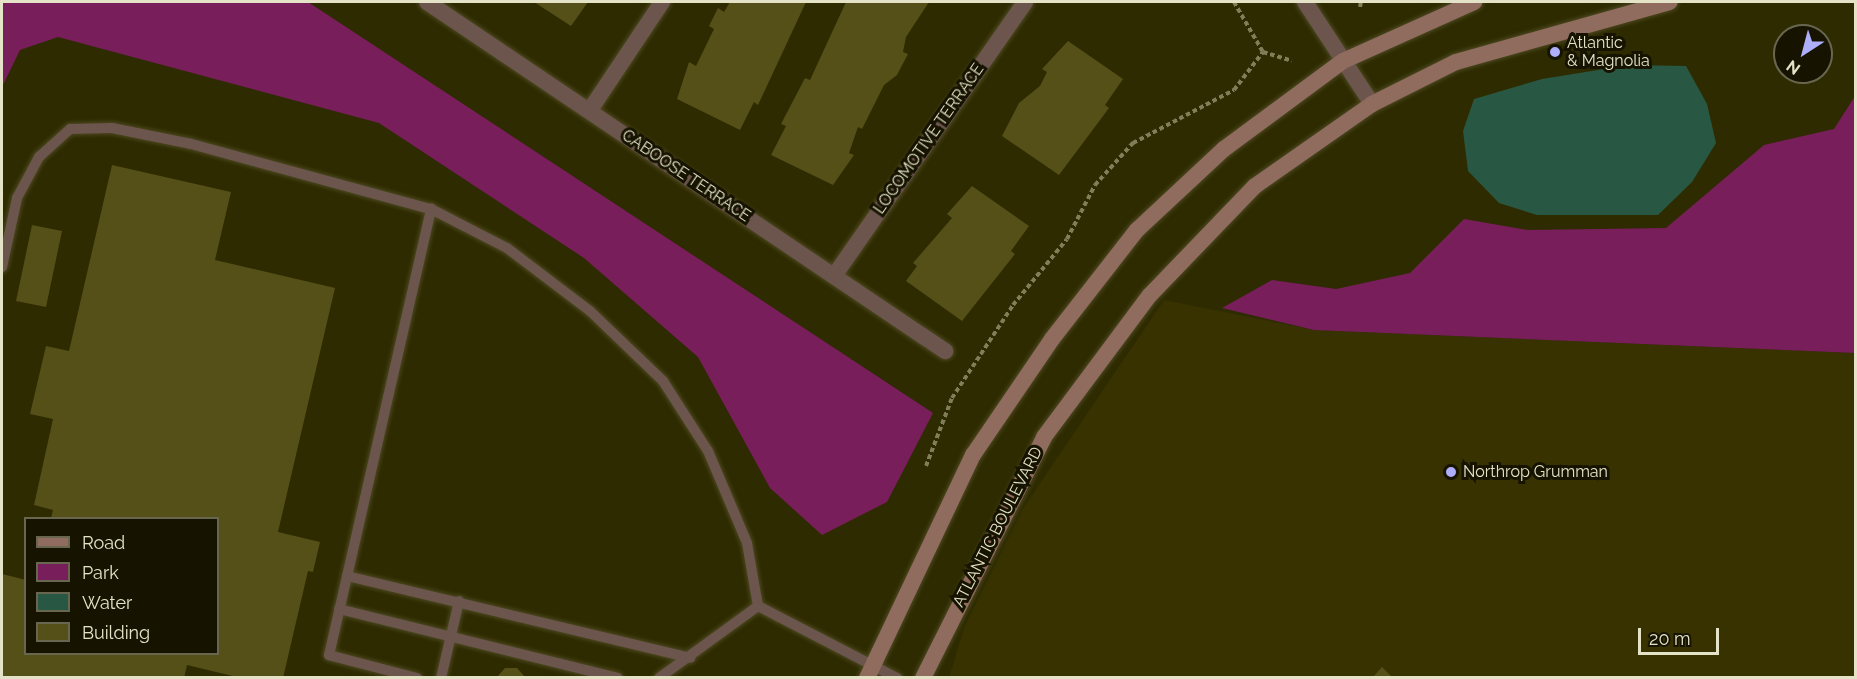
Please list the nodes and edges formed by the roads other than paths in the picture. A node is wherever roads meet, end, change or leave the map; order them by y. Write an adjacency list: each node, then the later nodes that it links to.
1 (427, 2): 9 (street, CABOOSE TERRACE)
2 (662, 2): 9 (street)
3 (1025, 2): 12 (street, LOCOMOTIVE TERRACE)
4 (1305, 2): 7 (street)
5 (1474, 2): 7 (main road)
6 (1670, 2): 8 (main road, ATLANTIC BOULEVARD)
7 (1343, 61): 8 (street); 20 (main road)
8 (1372, 104): 26 (main road, ATLANTIC BOULEVARD)
9 (590, 111): 12 (street, CABOOSE TERRACE)
10 (431, 209): 11 (lane); 14 (lane); 16 (lane)
11 (2, 267)
12 (834, 276): 13 (street, CABOOSE TERRACE)
13 (945, 351)
14 (347, 576): 15 (lane); 17 (lane)
15 (459, 601): 18 (lane); 19 (lane)
16 (758, 606): 19 (lane); 20 (lane)
17 (339, 609): 18 (lane); 21 (lane)
18 (451, 635): 22 (lane); 23 (lane)
19 (690, 658): 24 (lane)
20 (870, 672): 25 (lane)
21 (417, 678)
22 (441, 678)
23 (618, 678)
24 (659, 678)
25 (897, 678)
26 (923, 678)

